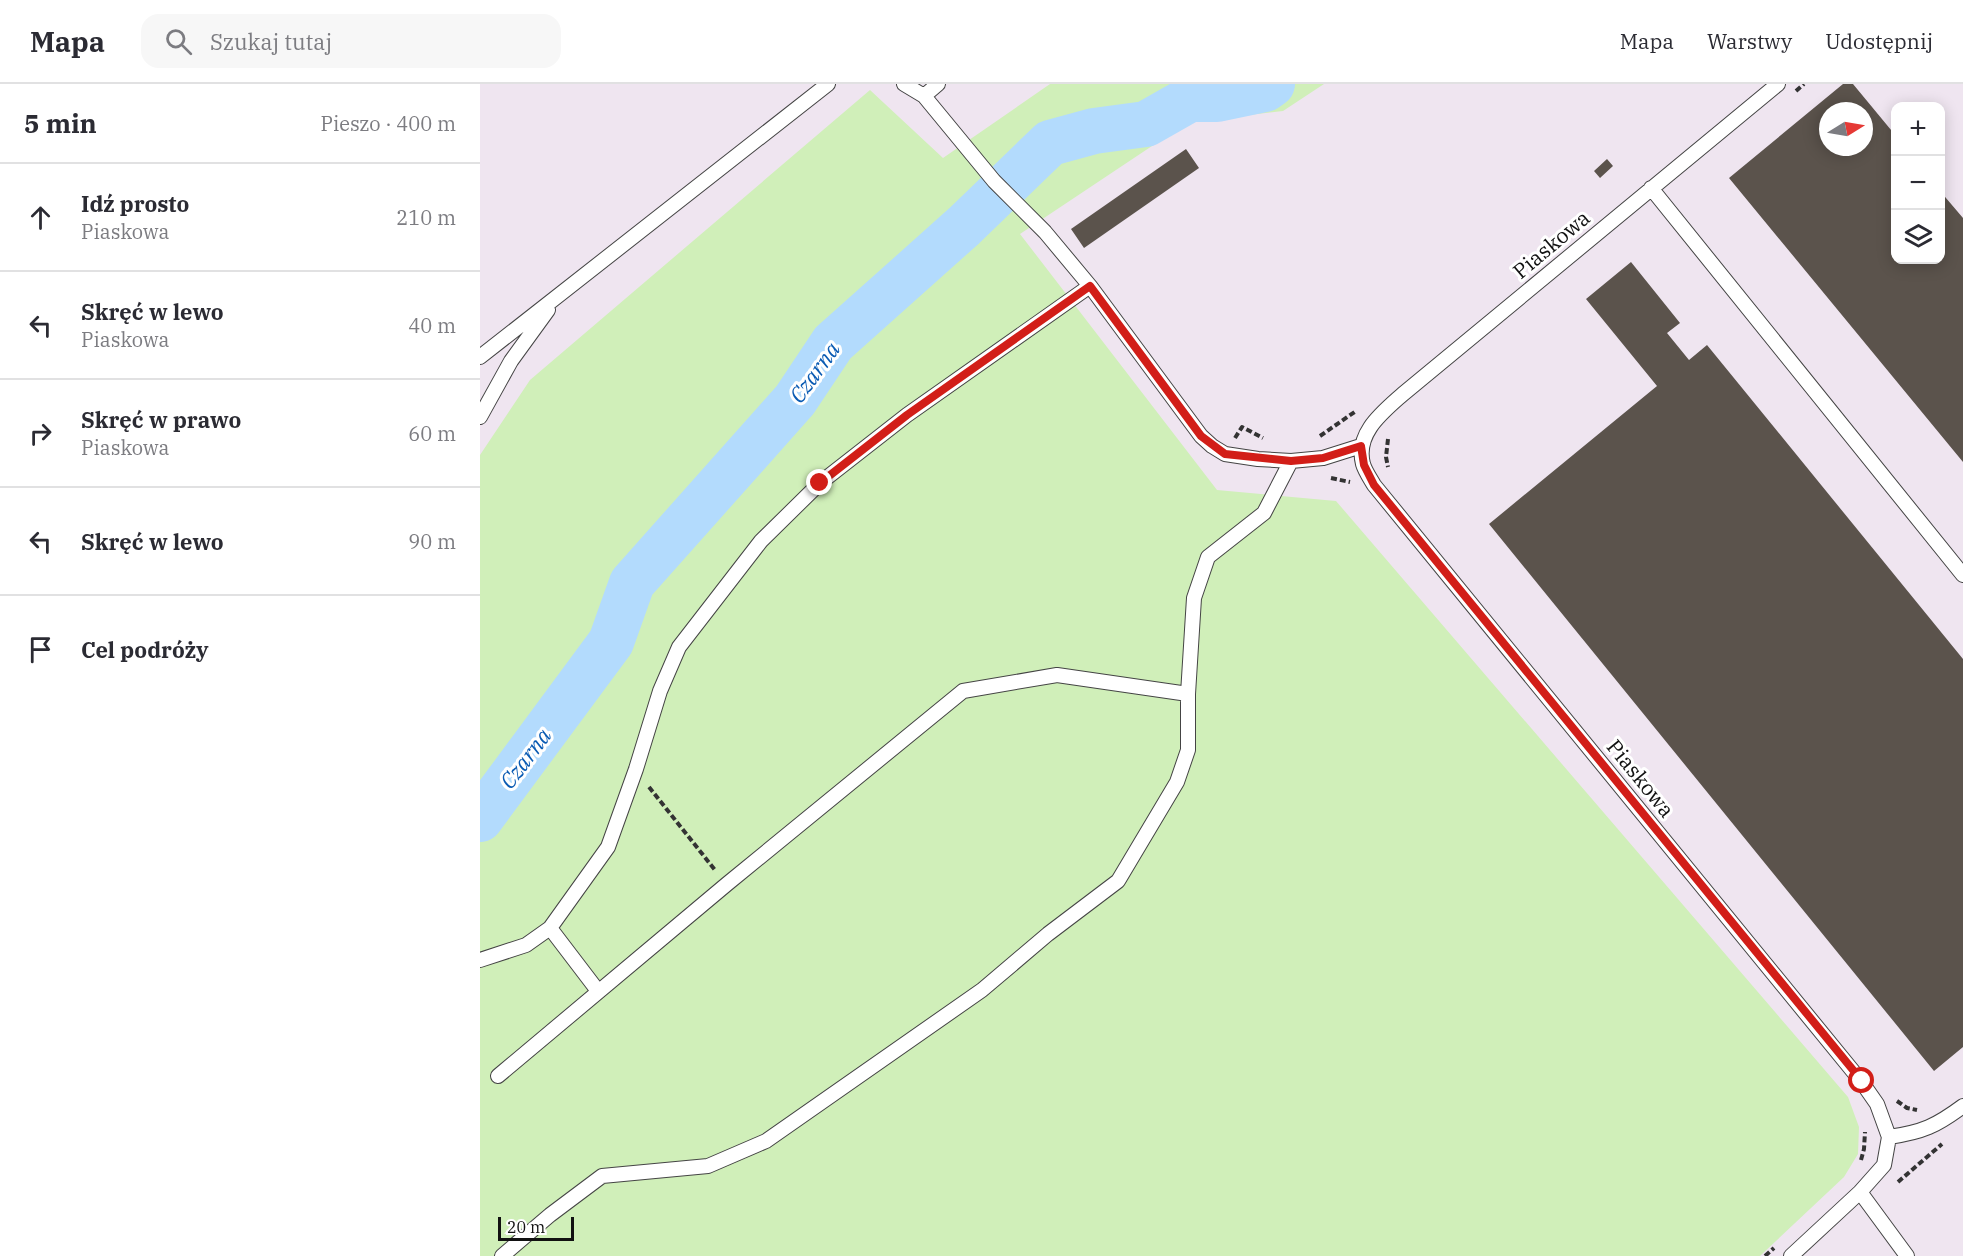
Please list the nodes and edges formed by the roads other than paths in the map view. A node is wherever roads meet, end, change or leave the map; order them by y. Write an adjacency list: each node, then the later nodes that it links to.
1 (828, 84): 8 (lane)
2 (904, 84): 5 (lane)
3 (938, 84): 5 (lane)
4 (1778, 84): 6 (lane, Piaskowa)
5 (924, 96): 7 (lane)
6 (1651, 188): 11 (lane, Piaskowa); 13 (lane)
7 (1090, 286): 12 (lane); 15 (lane)
8 (558, 297): 9 (lane); 10 (lane)
9 (480, 357)
10 (480, 417)
11 (1361, 446): 12 (lane); 20 (lane, Piaskowa)
12 (1291, 461): 14 (lane)
13 (1963, 575)
14 (1188, 694): 17 (lane); 22 (lane)
15 (550, 928): 16 (lane); 17 (lane)
16 (480, 960)
17 (598, 991): 18 (lane)
18 (498, 1076)
19 (1963, 1106): 20 (lane)
20 (1889, 1137): 21 (lane)
21 (1860, 1192): 23 (lane); 24 (lane)
22 (502, 1256)
23 (1791, 1256)
24 (1907, 1256)

